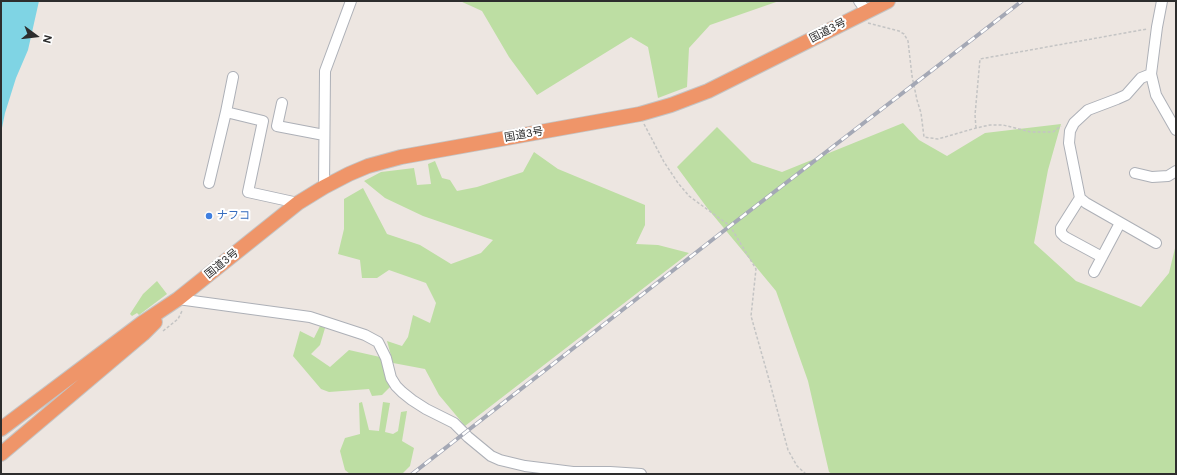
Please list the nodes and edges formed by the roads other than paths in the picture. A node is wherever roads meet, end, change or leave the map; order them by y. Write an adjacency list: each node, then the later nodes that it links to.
1 (351, 1): 10 (street)
2 (888, 1): 4 (highway, 国道3号)
3 (1162, 1): 5 (street)
4 (860, 10): 14 (highway, 国道3号)
5 (1151, 74): 9 (street); 15 (street)
6 (233, 76): 8 (street)
7 (282, 103): 10 (street)
8 (226, 112): 13 (street); 16 (street)
9 (1176, 130)
10 (324, 135): 14 (street)
11 (1176, 171): 12 (street)
12 (1135, 173)
13 (209, 183)
14 (324, 187): 16 (highway, 国道3号)
15 (1080, 198): 17 (street); 19 (street)
16 (298, 203): 21 (highway, 国道3号)
17 (1120, 223): 18 (street); 19 (street)
18 (1156, 243)
19 (1102, 257): 20 (street)
20 (1094, 272)
21 (178, 299): 22 (highway, 国道3号); 23 (highway, 国道3号); 24 (street)
22 (1, 429)
23 (1, 454)
24 (641, 474)

